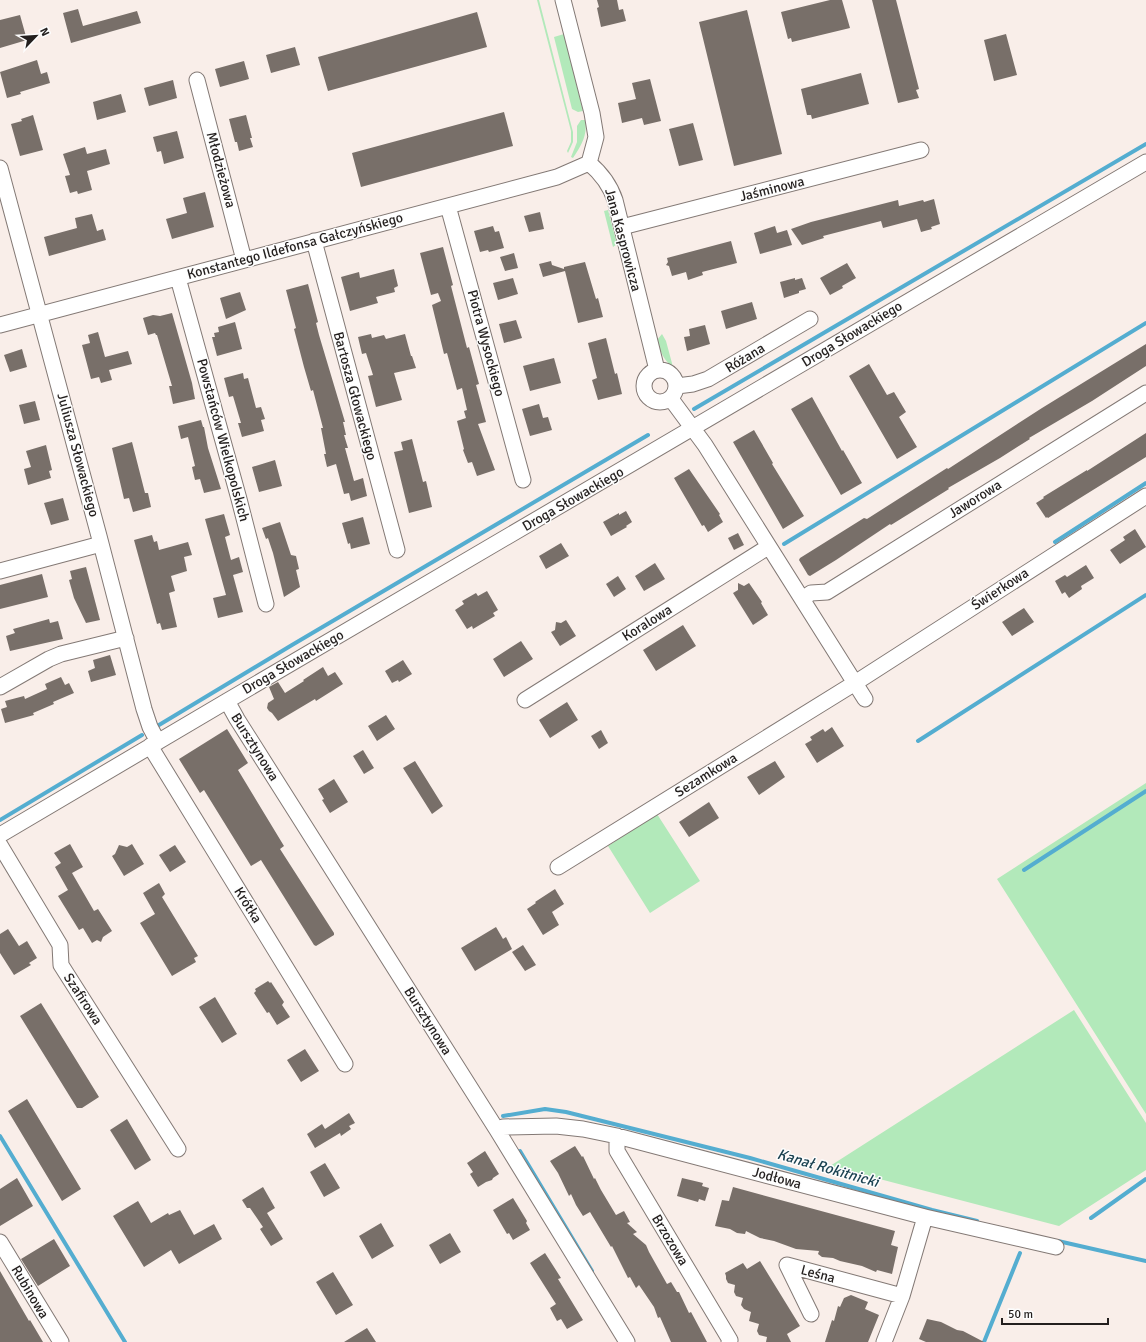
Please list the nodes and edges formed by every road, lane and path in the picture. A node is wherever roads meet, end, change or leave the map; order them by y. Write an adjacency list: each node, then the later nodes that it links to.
1 (563, 0): 5 (street)
2 (196, 80): 10 (street, Młodzieżowa)
3 (921, 150): 8 (street, Jaśminowa)
4 (1146, 162): 18 (street, Droga Słowackiego)
5 (590, 163): 7 (street, Konstantego Ildefonsa Gałczyńskiego); 8 (street, Jana Kasprowicza)
6 (0, 168): 12 (street, Juliusza Słowackiego)
7 (448, 206): 9 (street, Konstantego Ildefonsa Gałczyńskiego); 19 (street, Piotra Wysockiego)
8 (622, 227): 15 (street, Jana Kasprowicza)
9 (314, 241): 10 (street, Konstantego Ildefonsa Gałczyńskiego); 23 (street, Bartosza Głowackiego)
10 (244, 260): 11 (street, Konstantego Ildefonsa Gałczyńskiego)
11 (178, 278): 12 (street, Konstantego Ildefonsa Gałczyńskiego); 26 (street, Powstańców Wielkopolskich)
12 (40, 315): 14 (street, Konstantego Ildefonsa Gałczyńskiego); 21 (street, Juliusza Słowackiego)
13 (810, 319): 16 (street, Różana)
14 (0, 325)
15 (657, 370): 16 (street); 16 (street)
16 (674, 392): 18 (street)
17 (1146, 393): 25 (street, Jaworowa)
18 (692, 429): 22 (street); 32 (street, Droga Słowackiego)
19 (523, 480)
20 (1146, 496): 28 (street, Świerkowa)
21 (101, 544): 24 (street); 27 (street, Juliusza Słowackiego)
22 (768, 547): 25 (street); 31 (street, Koralowa)
23 (397, 550)
24 (0, 570)
25 (802, 599): 28 (street)
26 (266, 604)
27 (126, 638): 29 (street); 33 (street, Juliusza Słowackiego)
28 (855, 683): 30 (street); 36 (street, Sezamkowa)
29 (0, 688)
30 (865, 699)
31 (525, 700)
32 (227, 701): 33 (street, Droga Słowackiego); 38 (street, Bursztynowa)
33 (154, 744): 34 (street, Droga Słowackiego); 37 (street, Krótka)
34 (0, 836)
35 (0, 845): 40 (street, Szafirowa)
36 (558, 867)
37 (345, 1064)
38 (496, 1130): 39 (street, Jodłowa); 47 (street, Bursztynowa)
39 (616, 1136): 41 (street, Jodłowa); 48 (street, Brzozowa)
40 (178, 1149)
41 (925, 1217): 43 (street, Jodłowa); 44 (street)
42 (0, 1242): 46 (street, Rubinowa)
43 (1056, 1247)
44 (902, 1296): 45 (street, Leśna); 49 (street)
45 (811, 1314)
46 (61, 1342)
47 (627, 1342)
48 (729, 1342)
49 (884, 1342)

